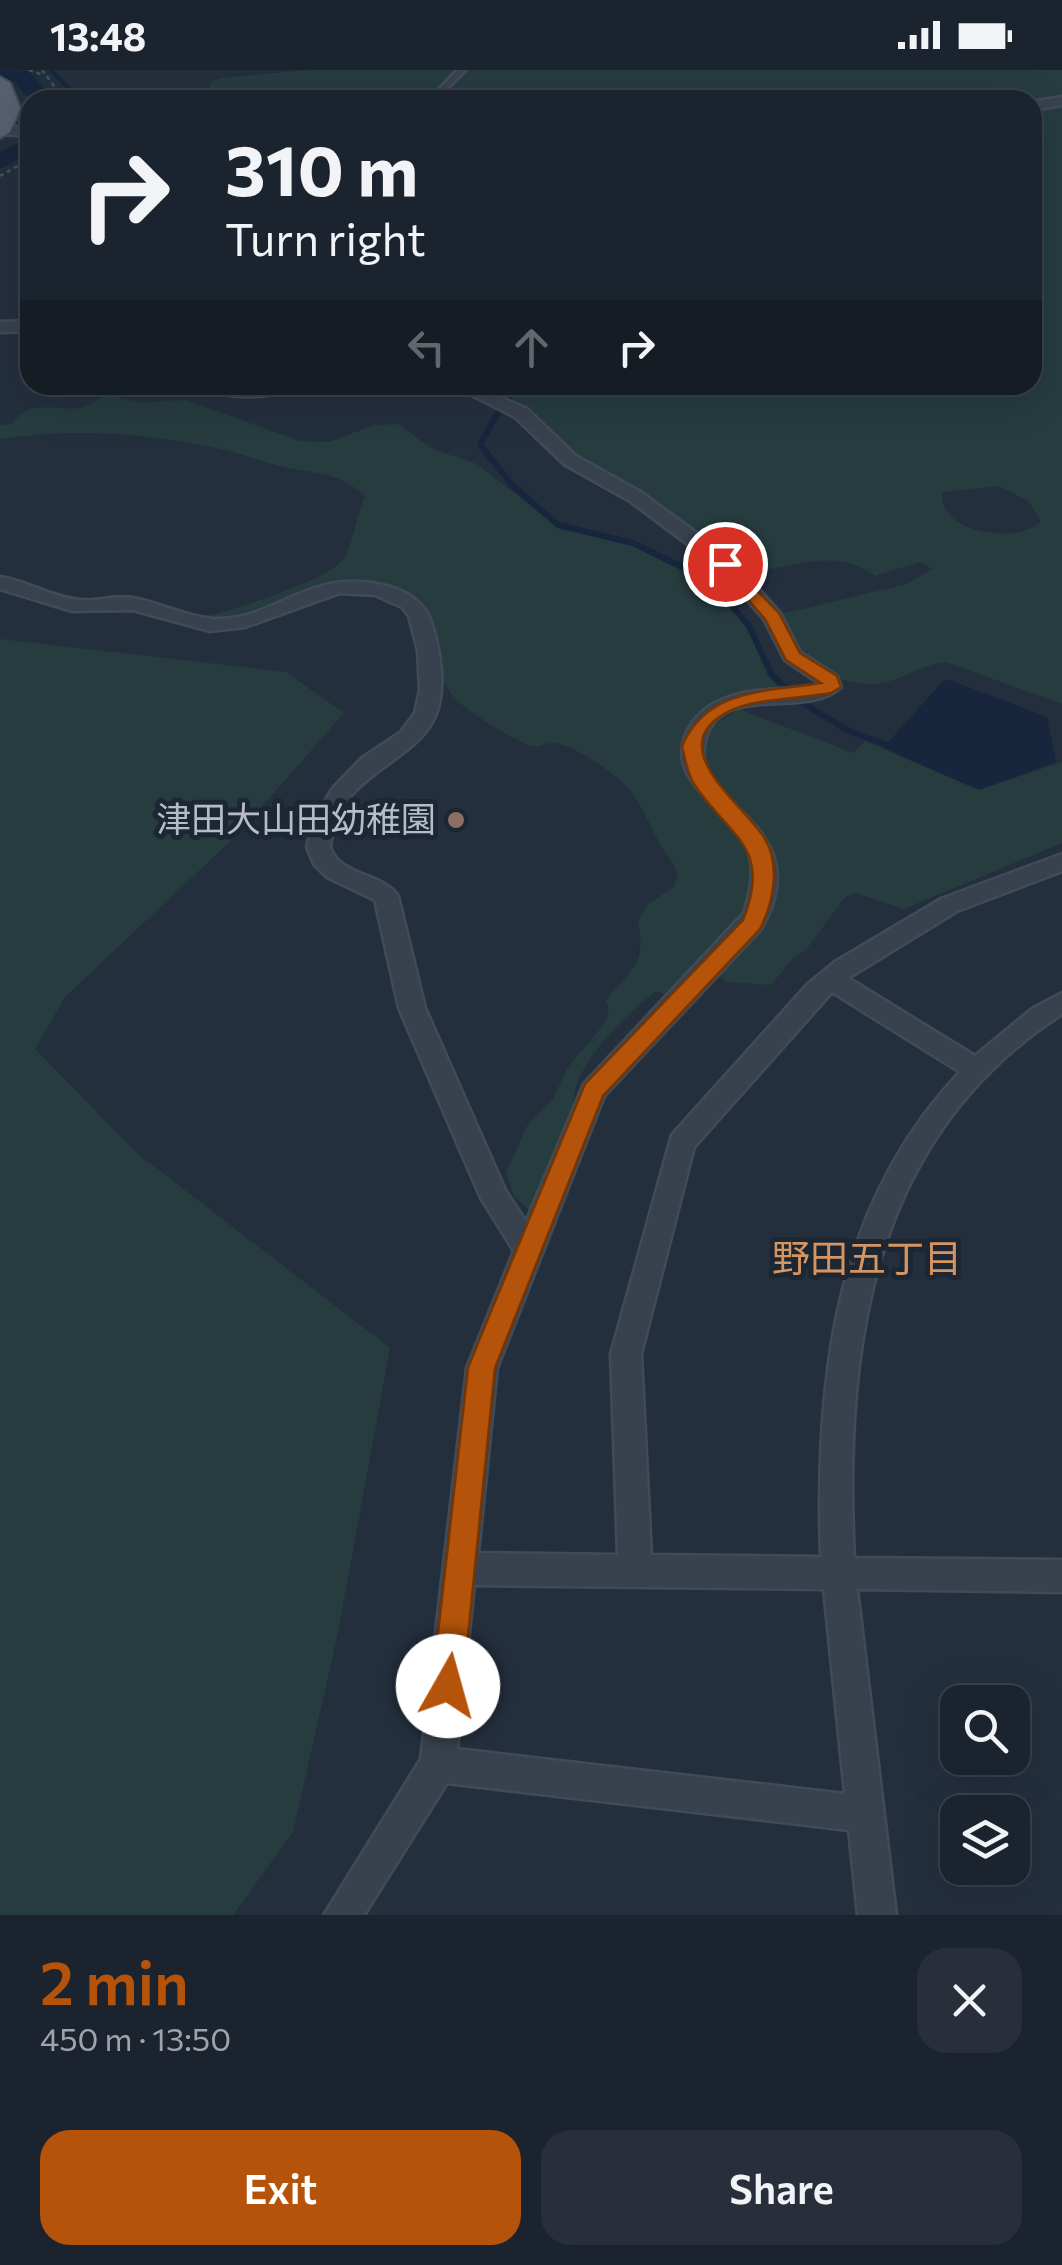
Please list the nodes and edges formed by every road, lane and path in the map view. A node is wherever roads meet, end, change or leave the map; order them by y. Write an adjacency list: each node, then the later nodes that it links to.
1 (28, 70): 4 (path)
2 (42, 70): 4 (path)
3 (462, 70): 7 (lane)
4 (46, 76): 6 (path)
5 (0, 83): 8 (main road)
6 (57, 90)
7 (442, 90)
8 (14, 131)
9 (482, 395): 15 (street)
10 (0, 583): 15 (street)
11 (1062, 862): 12 (street)
12 (830, 979): 14 (street); 17 (street)
13 (1062, 1002): 14 (street)
14 (978, 1070): 18 (street)
15 (529, 1250): 16 (street)
16 (462, 1569): 17 (street); 20 (street)
17 (634, 1569): 18 (street)
18 (840, 1572): 19 (street); 21 (street)
19 (1062, 1576)
20 (438, 1764): 21 (street); 22 (street)
21 (864, 1814): 23 (street)
22 (343, 1915)
23 (877, 1915)

